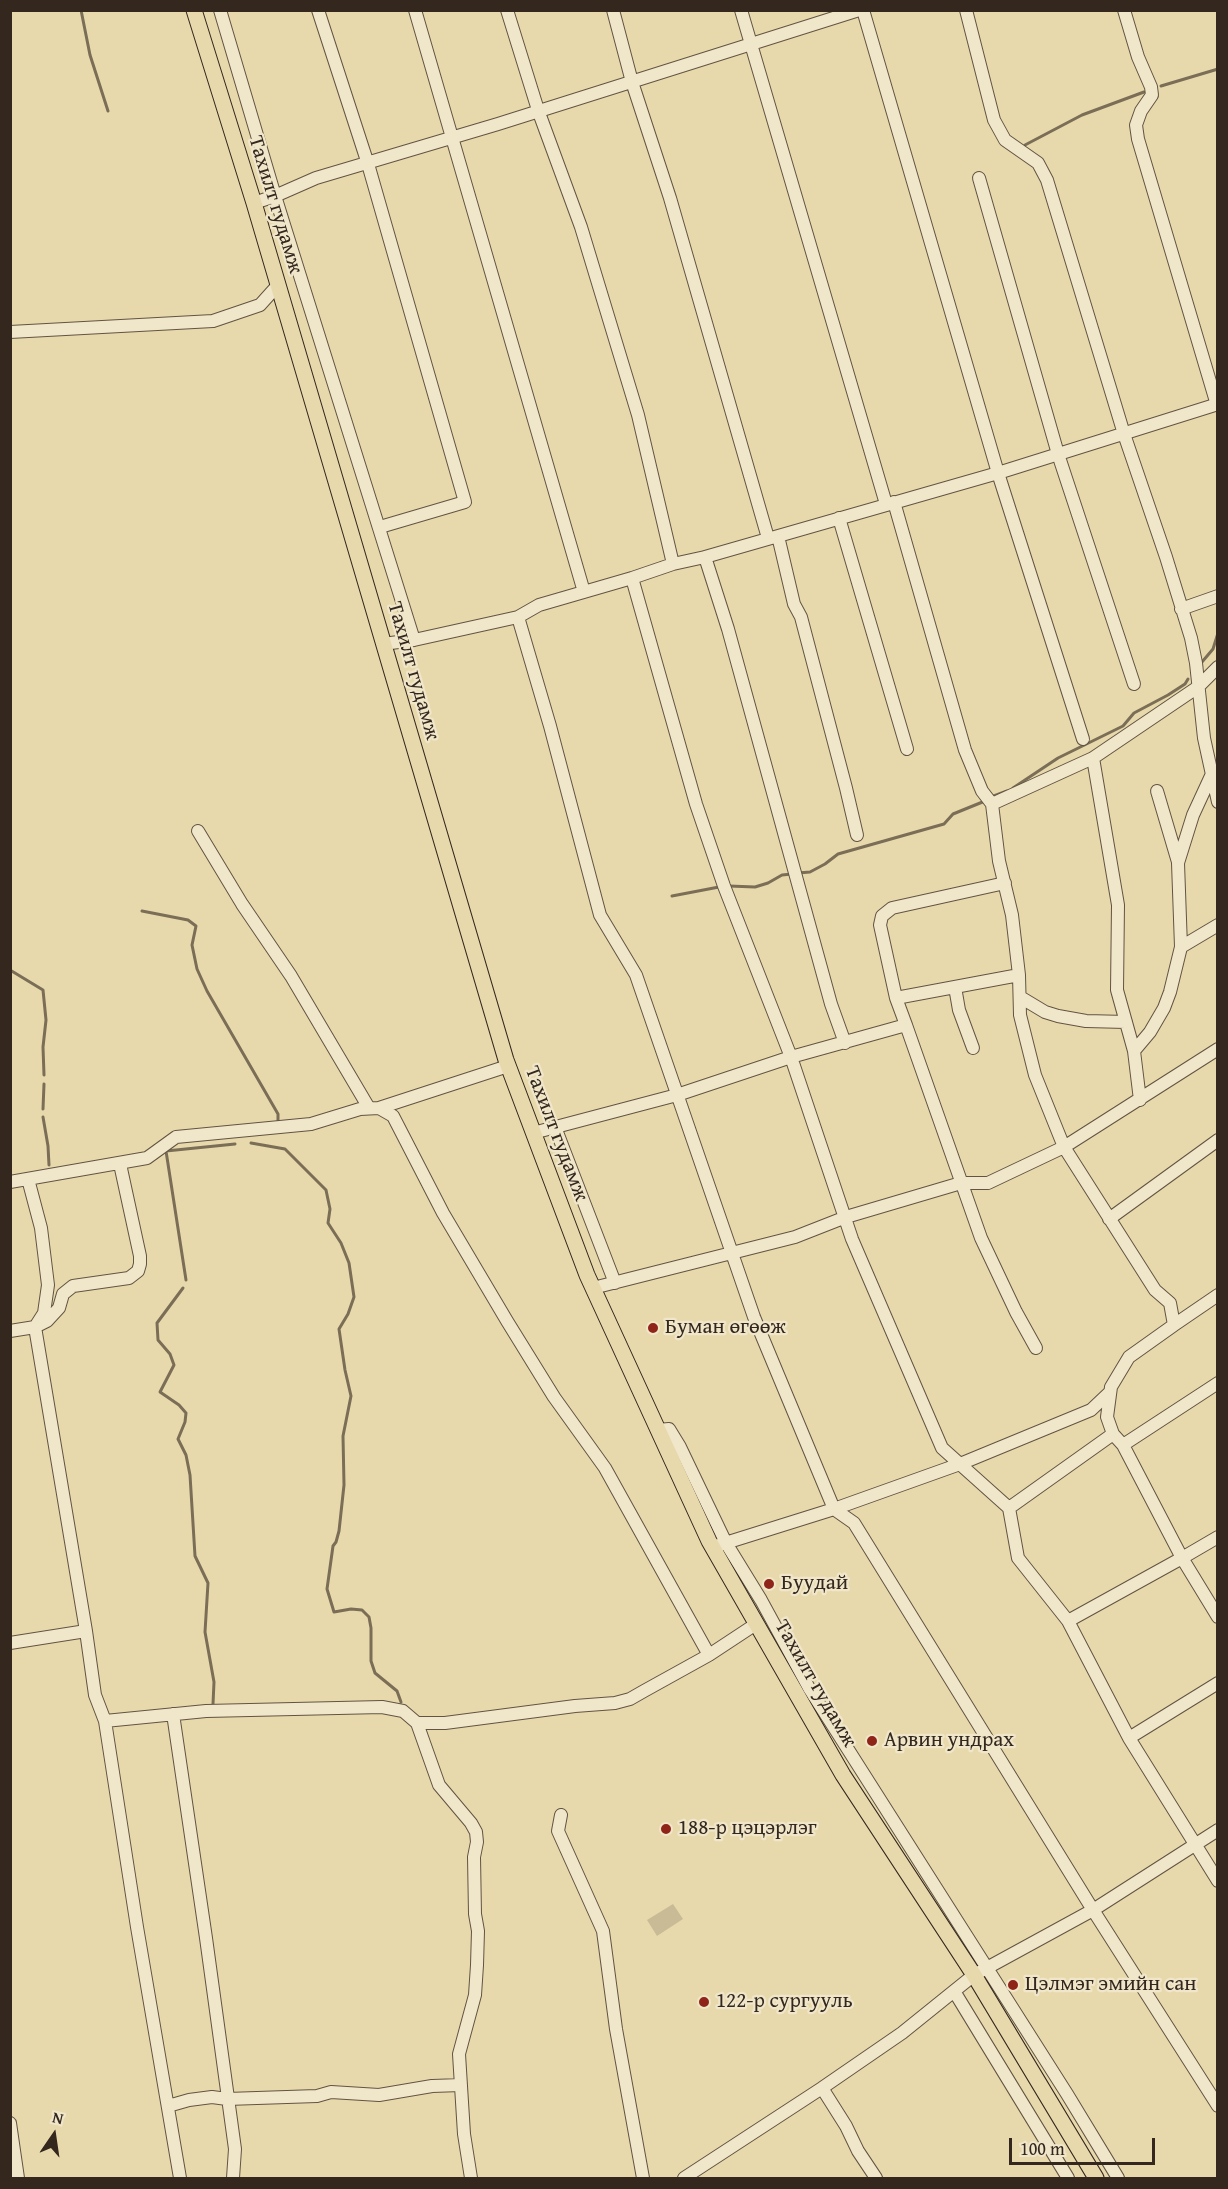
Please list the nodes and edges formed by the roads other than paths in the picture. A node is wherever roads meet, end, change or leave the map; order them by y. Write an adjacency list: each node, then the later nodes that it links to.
1 (194, 10): 18 (main road, Тахилт гудамж)
2 (220, 10): 17 (street)
3 (318, 10): 15 (street)
4 (415, 10): 14 (street)
5 (507, 10): 13 (street)
6 (613, 10): 12 (street)
7 (741, 10): 11 (street)
8 (861, 10): 11 (street); 24 (street)
9 (966, 10): 22 (street)
10 (1124, 10): 21 (street)
11 (750, 45): 12 (street); 25 (street)
12 (632, 82): 13 (street); 28 (street)
13 (538, 110): 14 (street); 30 (street)
14 (451, 138): 15 (street); 32 (street)
15 (368, 164): 17 (street); 27 (street)
16 (979, 178): 23 (street)
17 (275, 196): 18 (street); 27 (street)
18 (254, 203): 19 (main road, Тахилт гудамж)
19 (278, 285): 20 (street); 37 (main road, Тахилт гудамж)
20 (10, 332)
21 (1217, 404): 22 (street)
22 (1124, 434): 23 (street); 34 (street)
23 (1058, 454): 24 (street); 39 (street)
24 (998, 473): 25 (street); 41 (street)
25 (890, 503): 26 (street); 47 (street)
26 (839, 518): 28 (street); 42 (street)
27 (380, 527): 36 (street)
28 (773, 537): 29 (street); 49 (street)
29 (705, 557): 30 (street); 60 (street)
30 (672, 564): 31 (street)
31 (632, 578): 32 (street); 64 (street)
32 (584, 592): 35 (street)
33 (1218, 596): 34 (street)
34 (1181, 609): 40 (street)
35 (518, 617): 36 (street); 66 (street)
36 (414, 640): 37 (street)
37 (383, 644): 65 (main road, Тахилт гудамж)
38 (1218, 667): 40 (street)
39 (1134, 684)
40 (1198, 687): 43 (street); 44 (street)
41 (1083, 739)
42 (907, 749)
43 (1093, 758): 47 (street); 58 (street)
44 (1211, 776): 46 (street); 50 (street)
45 (1158, 791): 50 (street)
46 (1218, 802)
47 (992, 804): 51 (street)
48 (198, 831): 68 (street)
49 (857, 835)
50 (1178, 863): 53 (street)
51 (1005, 883): 54 (street); 57 (street)
52 (1218, 925): 53 (street)
53 (1181, 947): 63 (street)
54 (1019, 975): 55 (street); 56 (street)
55 (955, 987): 57 (street); 61 (street)
56 (1020, 997): 58 (street); 72 (street)
57 (896, 999): 59 (street)
58 (1126, 1022): 63 (street)
59 (906, 1025): 60 (street); 76 (street)
60 (845, 1043): 64 (street)
61 (973, 1048)
62 (1218, 1049): 67 (street)
63 (1134, 1051): 67 (street)
64 (791, 1057): 66 (street); 77 (street)
65 (508, 1066): 68 (street); 70 (main road, Тахилт гудамж)
66 (677, 1095): 69 (street); 79 (street)
67 (1140, 1100): 72 (street)
68 (374, 1108): 73 (street); 102 (street)
69 (555, 1127): 70 (street); 80 (street)
70 (533, 1133): 81 (main road, Тахилт гудамж)
71 (1218, 1140): 78 (street)
72 (1064, 1147): 76 (street); 78 (street)
73 (120, 1164): 74 (street); 84 (street)
74 (28, 1179): 75 (street); 84 (street)
75 (10, 1182)
76 (961, 1182): 77 (street); 86 (street)
77 (846, 1217): 79 (street); 91 (street)
78 (1109, 1219): 83 (street)
79 (731, 1252): 80 (street); 93 (street)
80 (615, 1283): 81 (street)
81 (593, 1288): 95 (main road, Тахилт гудамж)
82 (1217, 1296): 83 (street)
83 (1174, 1325): 88 (street)
84 (35, 1328): 85 (street); 100 (street)
85 (10, 1331)
86 (1036, 1348)
87 (1218, 1383): 90 (street)
88 (1110, 1392): 89 (street); 91 (street)
89 (1113, 1434): 90 (street); 92 (street)
90 (1123, 1445): 96 (street)
91 (960, 1464): 92 (street); 93 (street)
92 (1009, 1508): 98 (street)
93 (834, 1509): 95 (street); 115 (street)
94 (1218, 1537): 96 (street)
95 (719, 1545): 99 (main road, Тахилт гудамж); 108 (street)
96 (1182, 1558): 97 (street); 98 (street)
97 (1218, 1617)
98 (1068, 1622): 107 (street)
99 (756, 1624): 102 (street); 109 (main road, Тахилт гудамж)
100 (86, 1630): 101 (street); 105 (street)
101 (10, 1643)
102 (709, 1655): 106 (street)
103 (1218, 1683): 107 (street)
104 (173, 1714): 105 (street); 106 (street); 120 (street)
105 (105, 1721): 121 (street)
106 (417, 1723): 118 (street)
107 (1129, 1738): 113 (street)
108 (859, 1768): 109 (street); 112 (street)
109 (843, 1775): 112 (main road, Тахилт гудамж)
110 (561, 1815): 128 (street)
111 (1218, 1830): 113 (street)
112 (890, 1833): 116 (main road, Тахилт гудамж)
113 (1195, 1846): 114 (street); 115 (street)
114 (1218, 1881)
115 (1093, 1910): 116 (street); 122 (street)
116 (980, 1972): 117 (street); 132 (main road, Тахилт гудамж); 133 (street)
117 (954, 1990): 119 (street); 131 (street)
118 (461, 2085): 120 (street); 127 (street)
119 (822, 2088): 129 (street); 130 (street)
120 (227, 2099): 121 (street); 126 (street)
121 (168, 2106): 125 (street)
122 (1218, 2106)
123 (10, 2123): 124 (street)
124 (18, 2178)
125 (180, 2178)
126 (233, 2178)
127 (471, 2178)
128 (643, 2178)
129 (684, 2178)
130 (876, 2178)
131 (1068, 2178)
132 (1096, 2178)
133 (1118, 2178)

